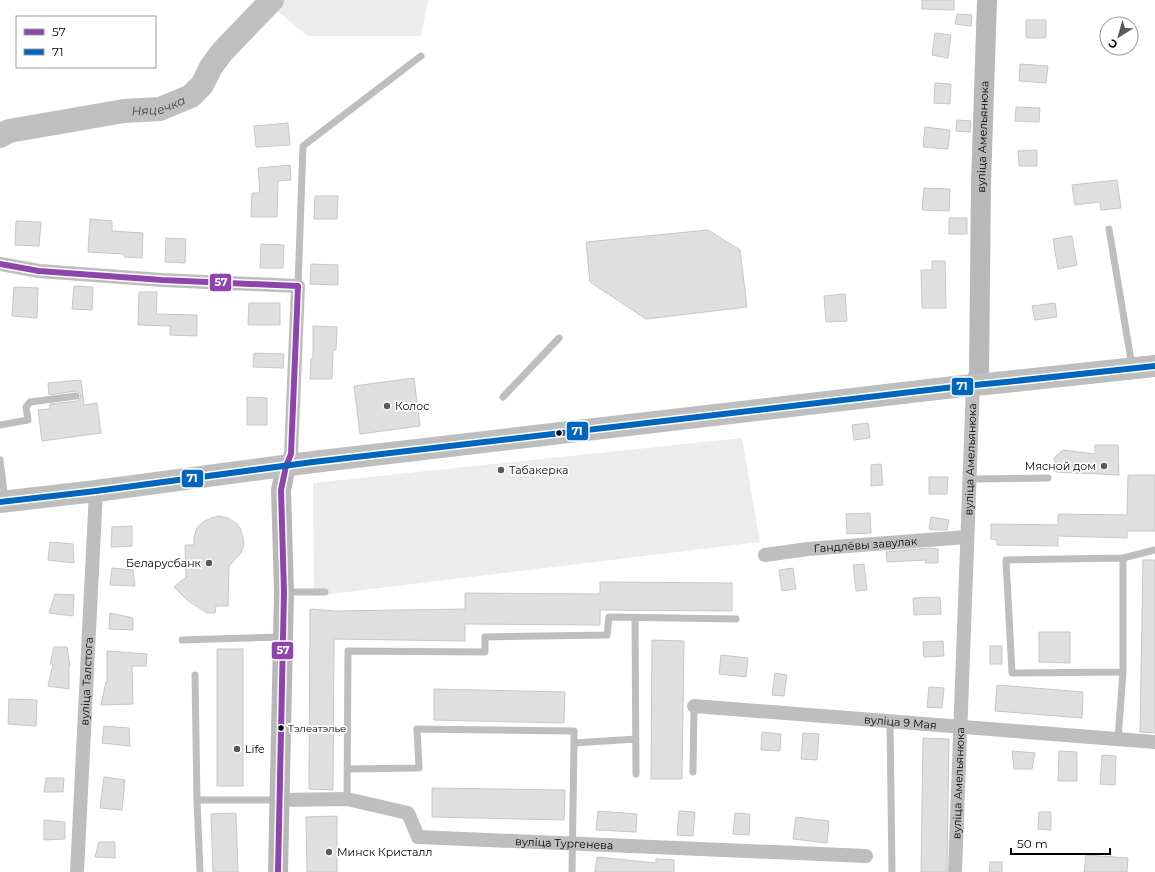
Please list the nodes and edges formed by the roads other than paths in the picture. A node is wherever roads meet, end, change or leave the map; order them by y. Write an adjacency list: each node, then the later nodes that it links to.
1 (987, 0): 9 (main road, вуліца Амельянюка)
2 (422, 56): 5 (lane)
3 (1108, 229): 8 (lane)
4 (0, 264): 5 (street)
5 (298, 286): 14 (street)
6 (559, 338): 11 (lane)
7 (1155, 366): 8 (main road)
8 (1132, 369): 9 (main road)
9 (973, 385): 14 (main road); 16 (street, вуліца Амельянюка)
10 (76, 396): 12 (lane)
11 (503, 397)
12 (0, 425)
13 (0, 460): 18 (lane)
14 (286, 466): 17 (main road); 23 (main road)
15 (1048, 478): 16 (lane)
16 (969, 479): 19 (street, вуліца Амельянюка)
17 (96, 492): 18 (main road); 46 (street, вуліца Талстога)
18 (2, 502)
19 (967, 537): 21 (street, Гандлёвы завулак); 33 (street, вуліца Амельянюка)
20 (1155, 550): 22 (lane)
21 (765, 555)
22 (1123, 558): 29 (lane); 29 (lane)
23 (284, 592): 24 (lane); 27 (main road)
24 (325, 592)
25 (635, 618): 26 (lane); 34 (lane); 38 (lane)
26 (736, 619)
27 (283, 637): 28 (lane); 43 (main road)
28 (182, 640)
29 (1123, 672): 35 (lane)
30 (195, 675): 42 (lane)
31 (694, 706): 32 (street, вуліца 9 Мая); 39 (lane)
32 (890, 722): 33 (street, вуліца 9 Мая); 50 (lane)
33 (960, 728): 35 (street, вуліца 9 Мая); 51 (street, вуліца Амельянюка)
34 (636, 739): 37 (lane); 40 (lane)
35 (1118, 739): 36 (street, вуліца 9 Мая)
36 (1155, 742)
37 (574, 743): 38 (lane); 44 (lane)
38 (348, 769): 41 (lane)
39 (693, 772)
40 (636, 774)
41 (347, 799): 43 (street, вуліца Тургенева); 44 (street, вуліца Тургенева)
42 (197, 800): 43 (lane); 47 (lane)
43 (279, 800): 48 (main road)
44 (572, 843): 45 (street, вуліца Тургенева); 49 (lane)
45 (866, 856)
46 (77, 872)
47 (200, 872)
48 (278, 872)
49 (572, 872)
50 (892, 872)
51 (955, 872)

